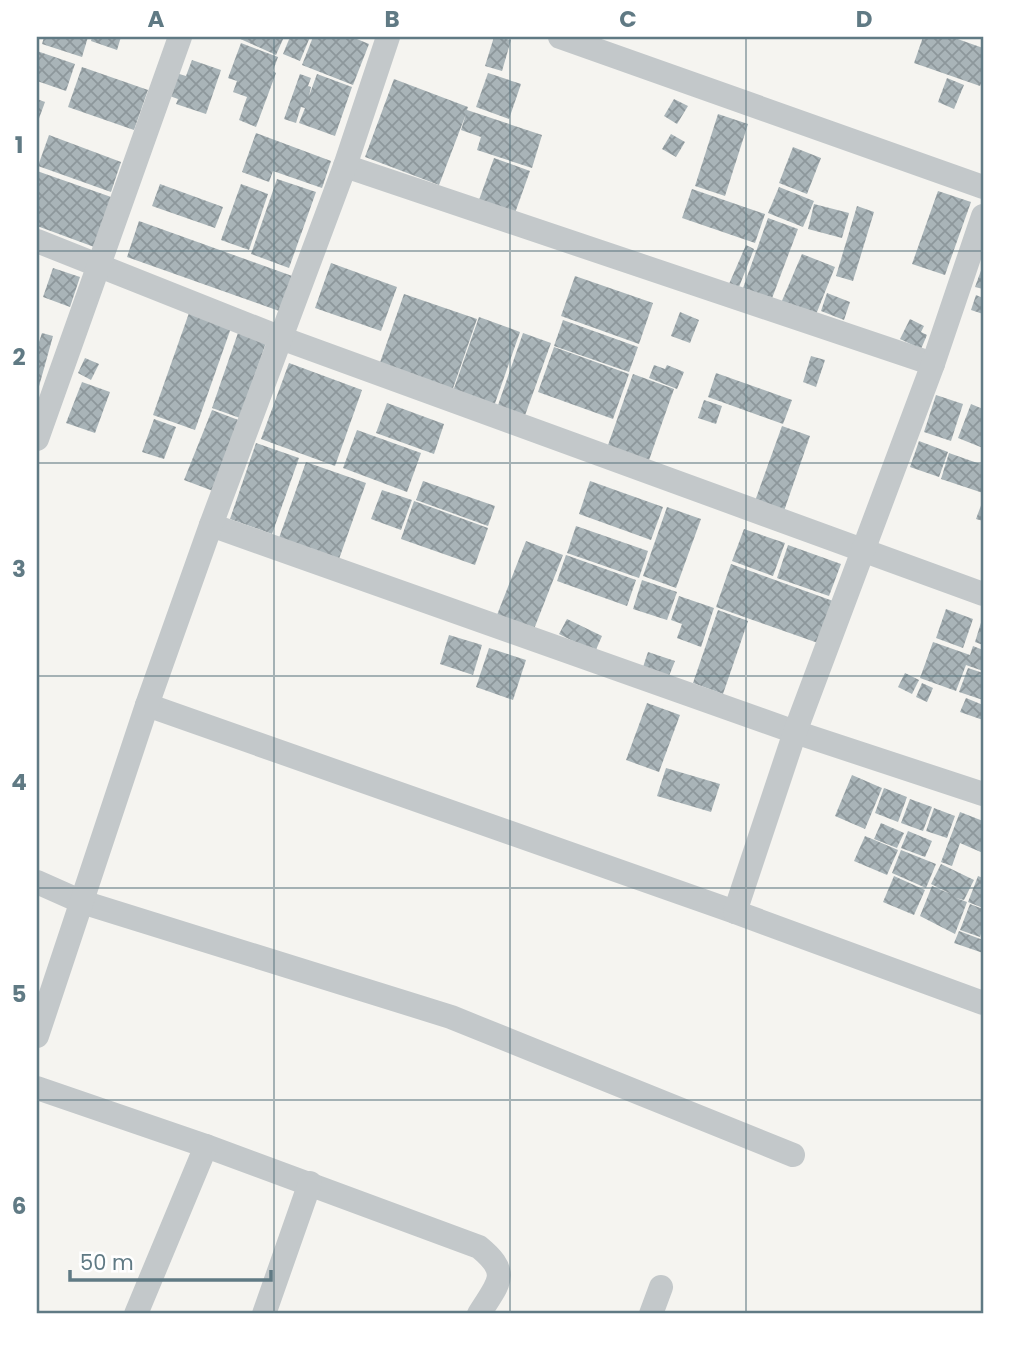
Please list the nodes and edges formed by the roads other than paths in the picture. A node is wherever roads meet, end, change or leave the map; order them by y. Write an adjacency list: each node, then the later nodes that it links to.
1 (180, 37): 8 (street)
2 (388, 37): 4 (street)
3 (560, 37): 5 (street)
4 (345, 166): 9 (street); 10 (street)
5 (983, 187)
6 (983, 216): 10 (street)
7 (37, 241): 8 (street)
8 (99, 265): 9 (street); 11 (street)
9 (281, 338): 12 (street); 13 (street)
10 (933, 364): 13 (street)
11 (37, 439)
12 (211, 525): 15 (street); 16 (street)
13 (865, 550): 14 (street); 16 (street)
14 (983, 594)
15 (147, 705): 19 (street); 20 (street)
16 (795, 732): 17 (street); 20 (street)
17 (983, 794)
18 (37, 882): 19 (street)
19 (82, 902): 22 (street); 25 (street)
20 (735, 912): 21 (street)
21 (983, 1003)
22 (37, 1036)
23 (37, 1088): 24 (street)
24 (206, 1146): 26 (street); 28 (street)
25 (793, 1155)
26 (310, 1183): 29 (street); 30 (street)
27 (661, 1287): 31 (street)
28 (136, 1314)
29 (264, 1314)
30 (479, 1314)
31 (651, 1314)

